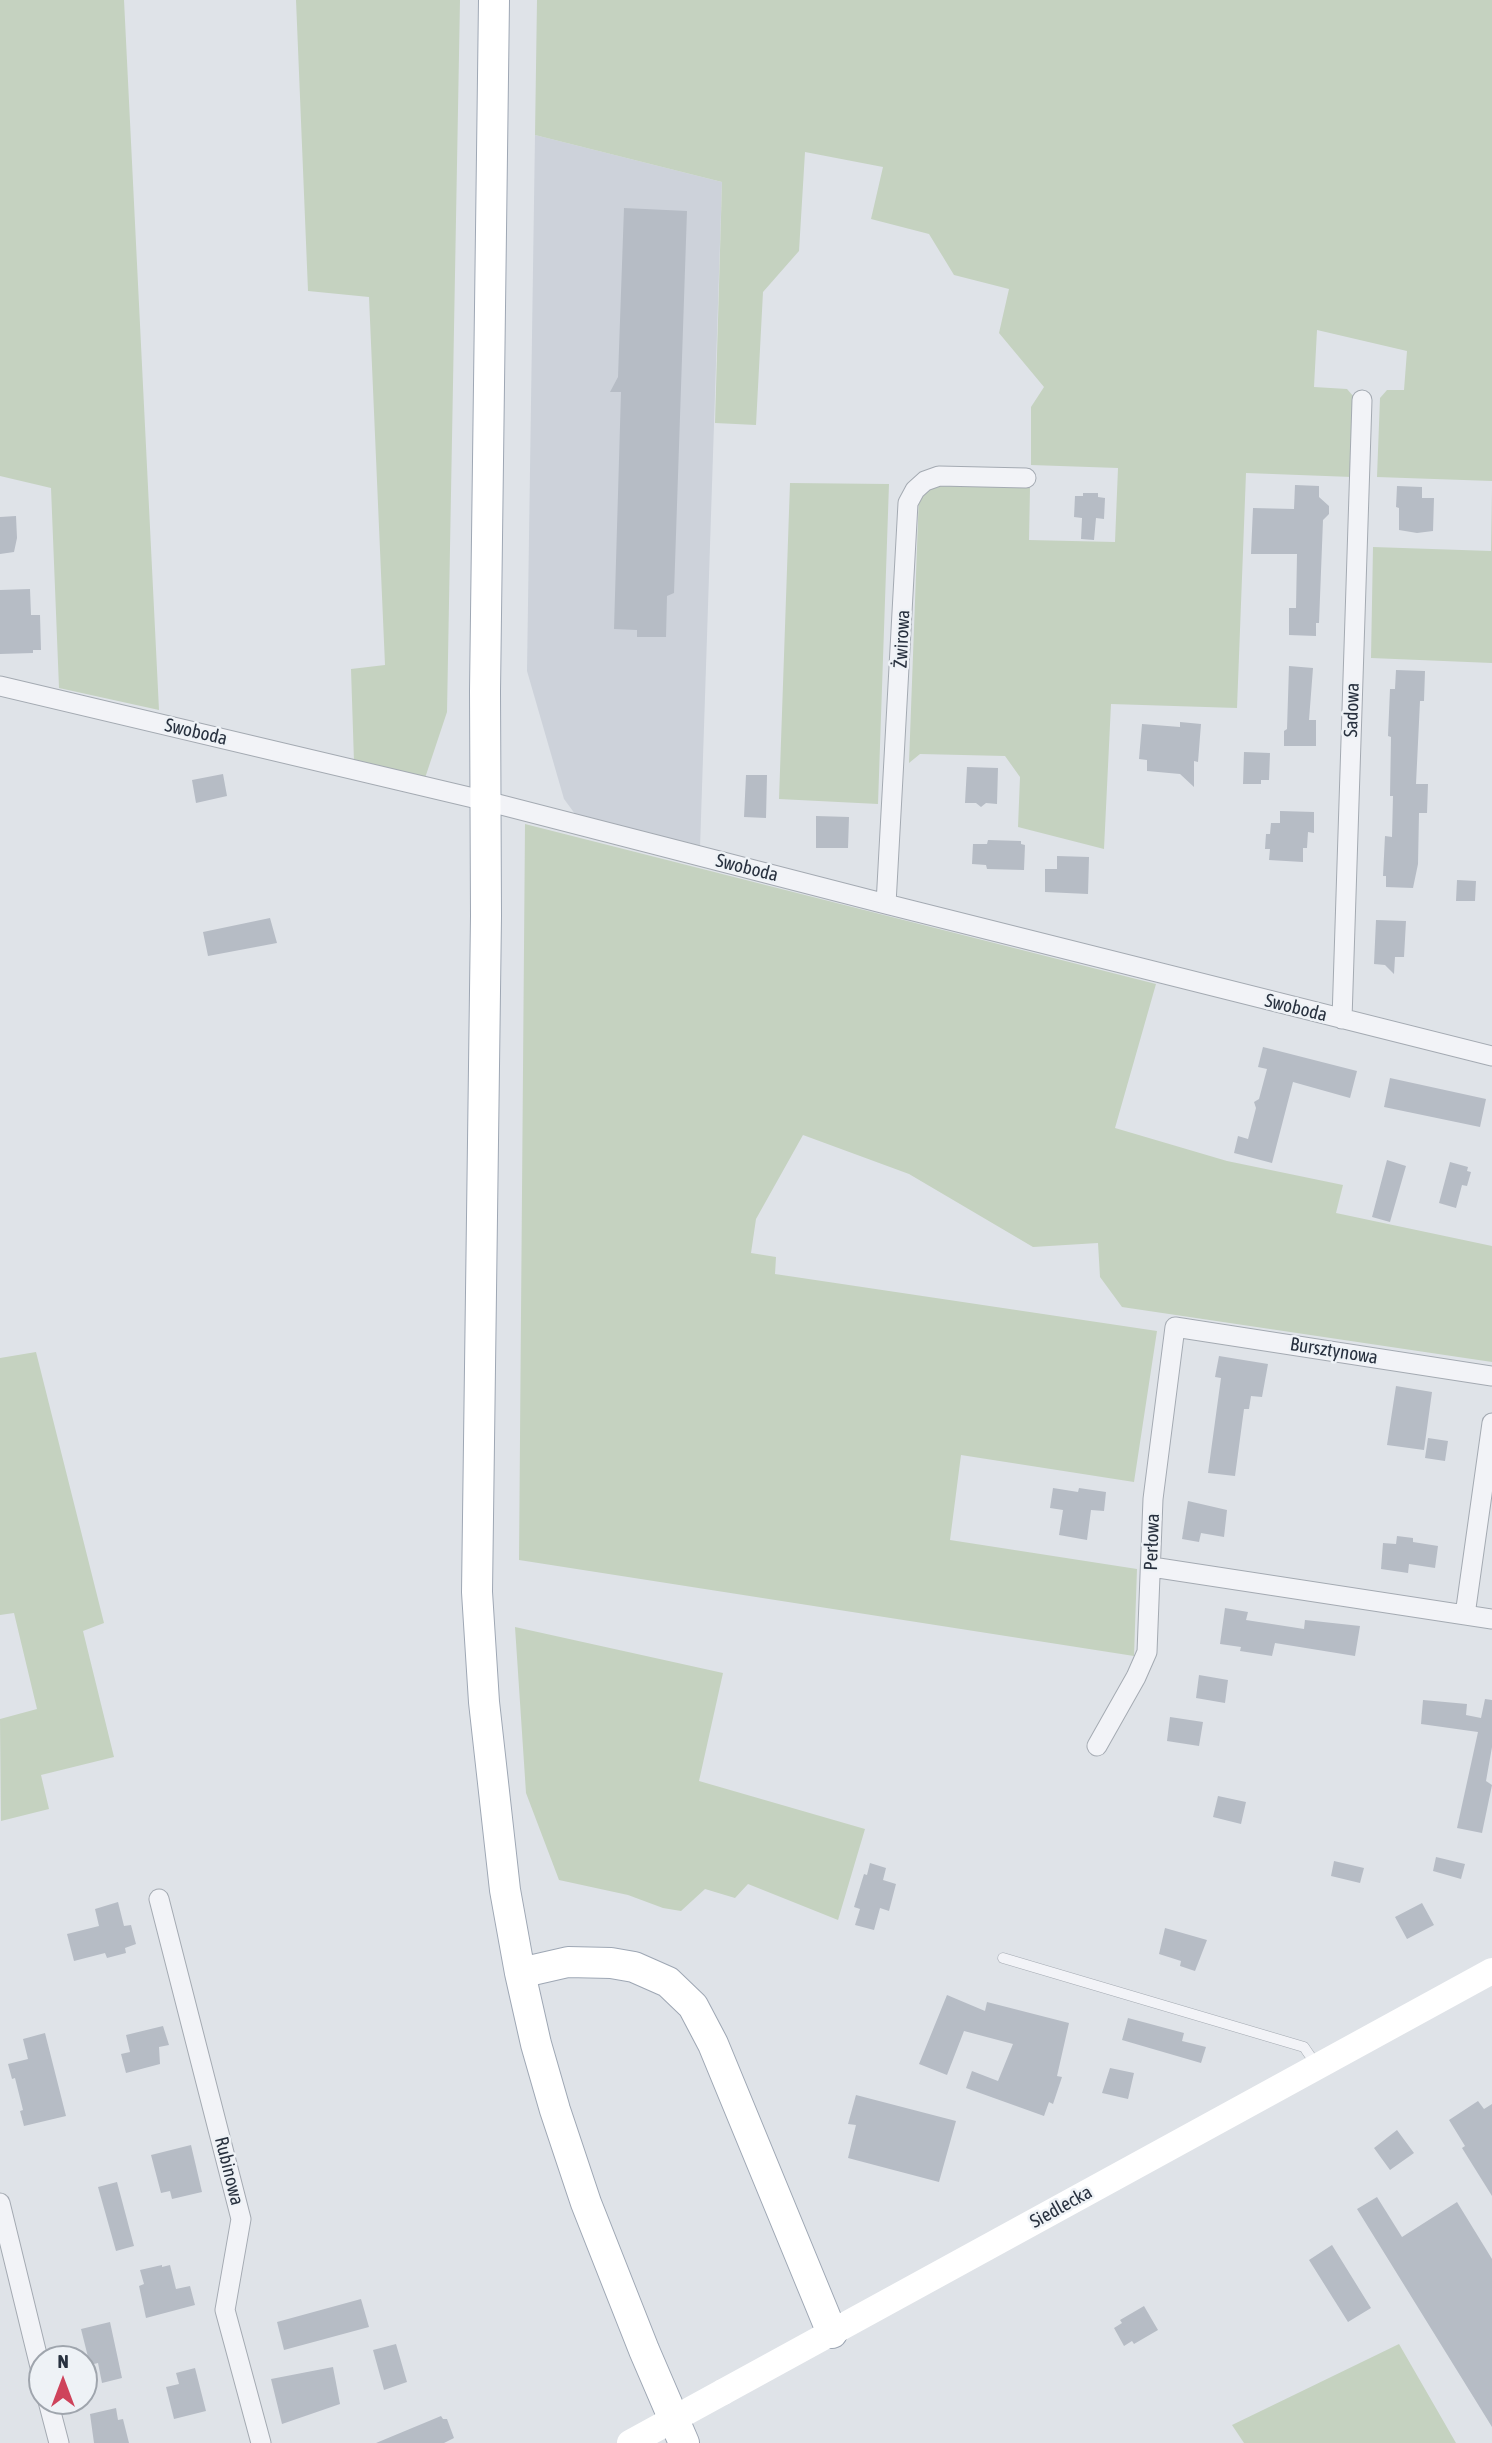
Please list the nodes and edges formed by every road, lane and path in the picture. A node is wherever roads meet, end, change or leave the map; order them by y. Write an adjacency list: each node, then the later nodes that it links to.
1 (494, 0): 5 (main road)
2 (1362, 400): 7 (street, Sadowa)
3 (1026, 478): 6 (street, Żwirowa)
4 (0, 685): 5 (street, Swoboda)
5 (486, 801): 6 (street, Swoboda); 19 (main road)
6 (886, 904): 7 (street, Swoboda)
7 (1342, 1019): 8 (street, Swoboda)
8 (1492, 1056)
9 (1175, 1327): 10 (street, Bursztynowa); 12 (street, Perłowa)
10 (1492, 1376)
11 (1492, 1423): 13 (street)
12 (1152, 1567): 13 (street); 15 (street, Perłowa)
13 (1465, 1615): 14 (street)
14 (1492, 1619)
15 (1097, 1746)
16 (159, 1899): 26 (street, Rubinowa)
17 (1003, 1958): 20 (lane)
18 (1492, 1971): 20 (main road, Siedlecka)
19 (520, 1973): 22 (main road); 28 (main road)
20 (1317, 2067): 22 (main road, Siedlecka)
21 (0, 2203): 23 (street)
22 (832, 2333): 27 (main road, Siedlecka, bridge)
23 (35, 2345)
24 (52, 2415): 25 (street)
25 (59, 2443)
26 (261, 2443)
27 (630, 2443)
28 (684, 2443)

